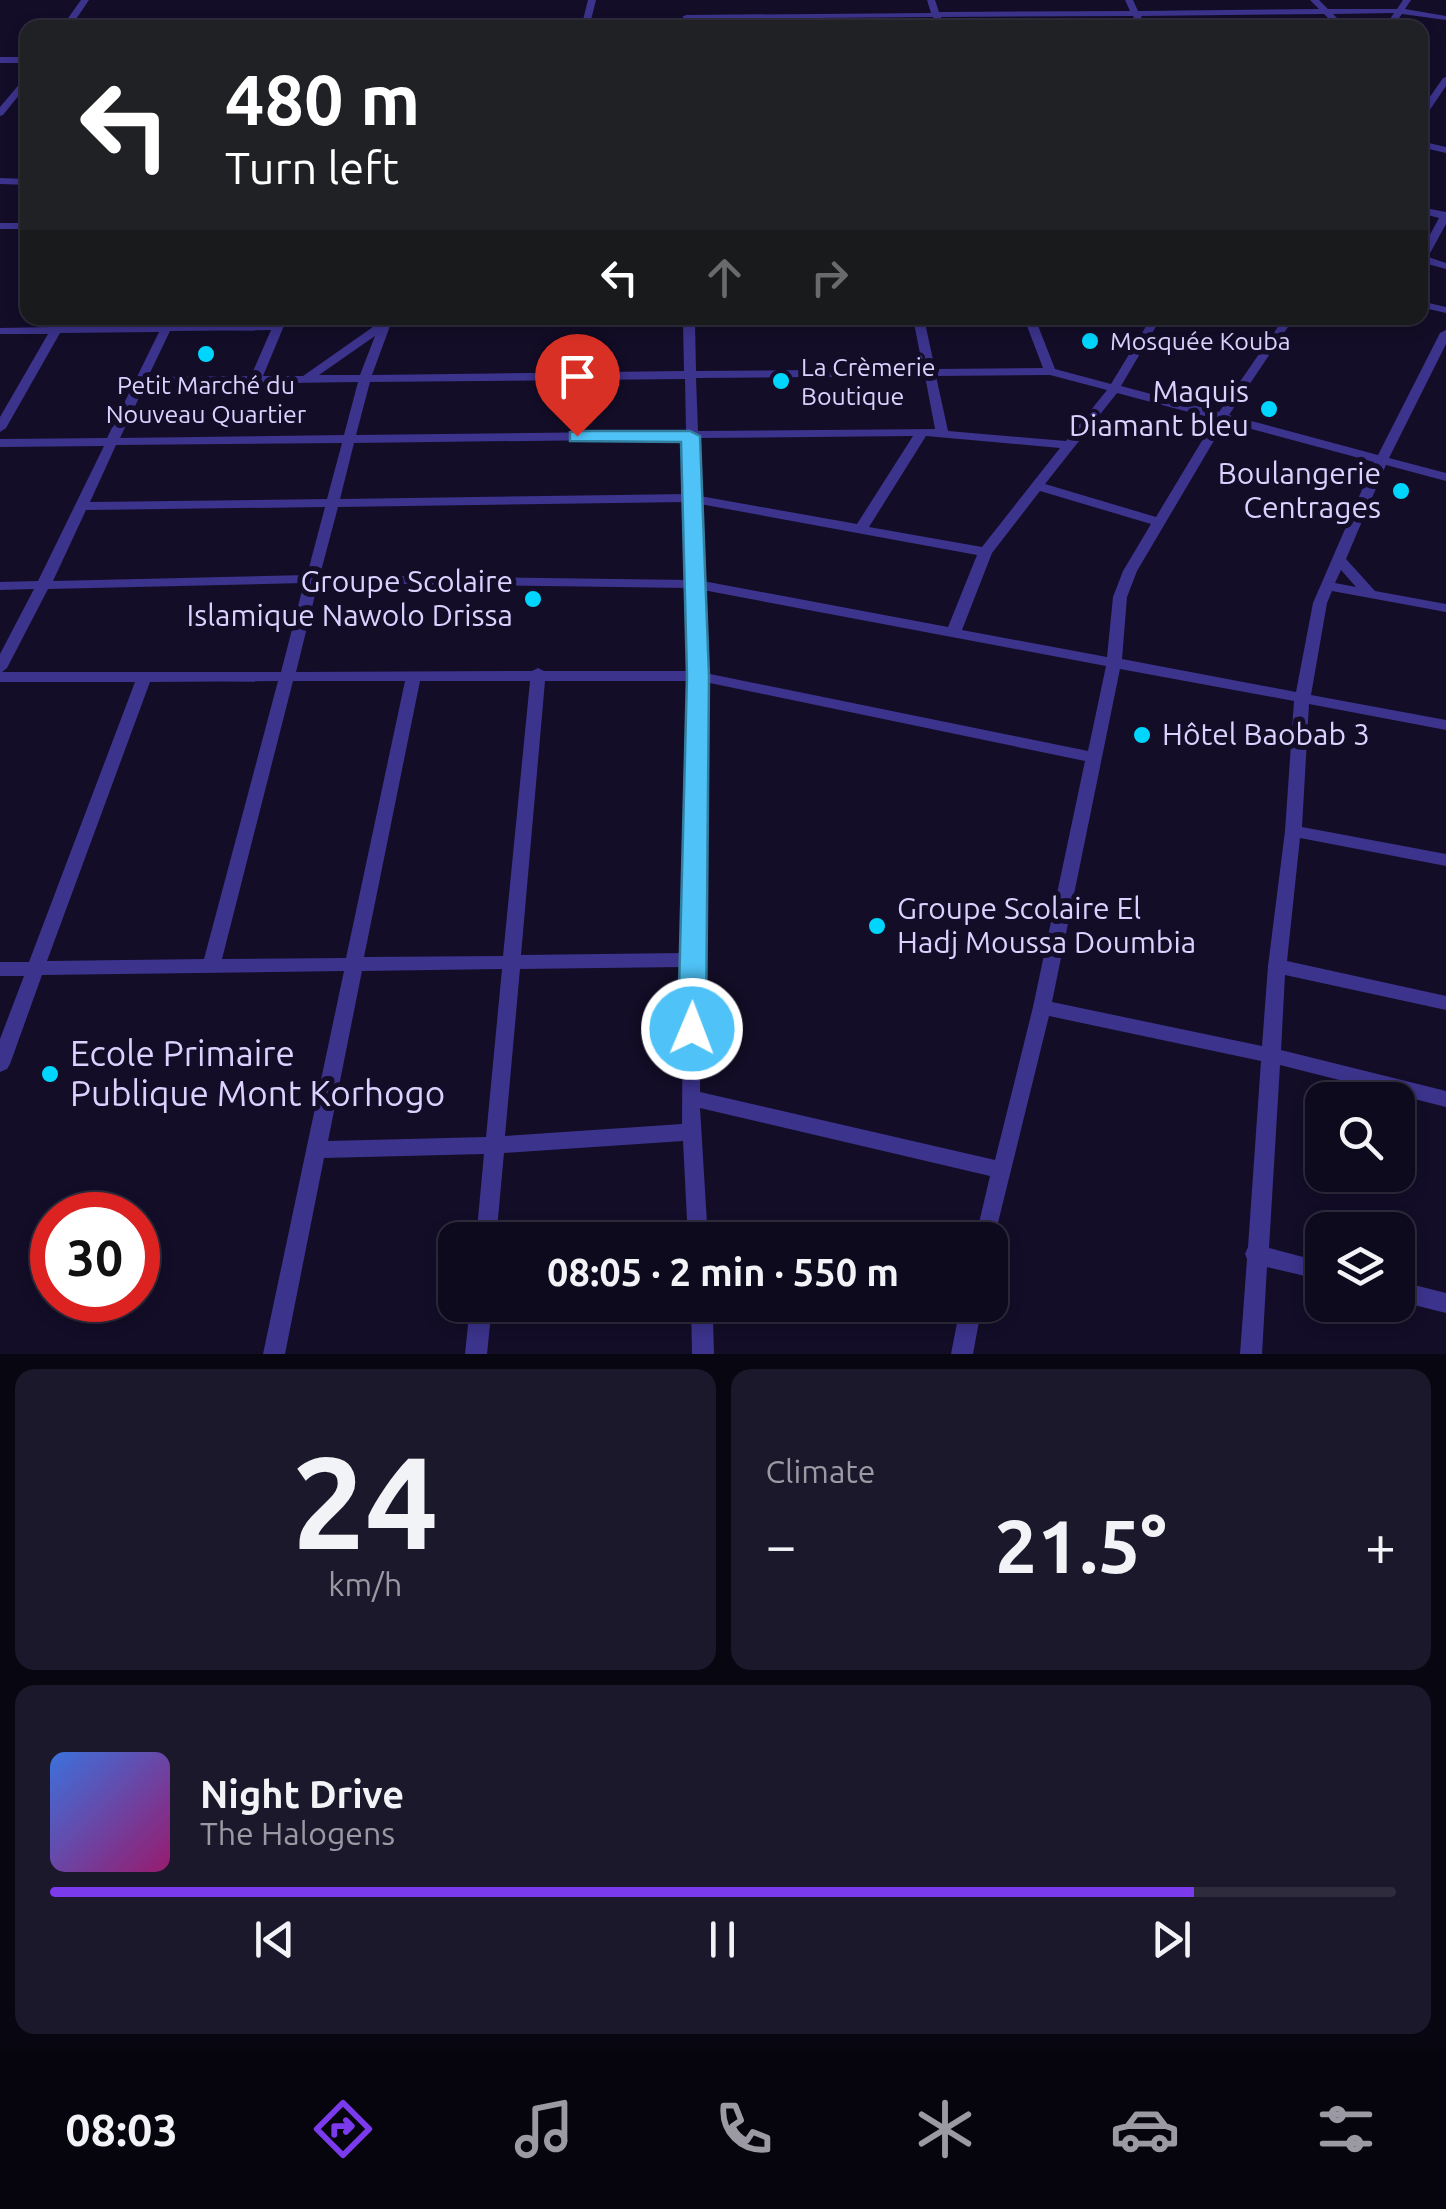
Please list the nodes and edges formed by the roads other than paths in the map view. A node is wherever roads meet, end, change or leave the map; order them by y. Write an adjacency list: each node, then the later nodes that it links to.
1 (931, 0): 10 (street)
2 (1028, 0): 11 (street)
3 (1129, 0): 9 (street)
4 (1314, 0): 8 (street)
5 (1407, 0): 6 (street)
6 (1400, 11): 8 (street); 12 (street); 18 (street)
7 (1272, 14): 8 (street); 9 (street); 16 (street)
8 (1329, 14): 17 (street)
9 (1137, 15): 11 (street); 15 (street)
10 (936, 16): 11 (street); 13 (street); 14 (street)
11 (1034, 16)
12 (1446, 18)
13 (769, 20)
14 (937, 20)
15 (1139, 20)
16 (1275, 20)
17 (1335, 20)
18 (1394, 20)
19 (1446, 80): 21 (street)
20 (20, 87): 22 (street)
21 (1428, 100)
22 (0, 113)
23 (1446, 215): 24 (street)
24 (1428, 248)
25 (49, 325): 38 (street)
26 (58, 325): 49 (street)
27 (86, 325): 37 (street)
28 (223, 325): 37 (street)
29 (279, 325): 45 (street)
30 (380, 325): 43 (street)
31 (385, 325): 44 (street)
32 (689, 325): 42 (street)
33 (920, 325): 41 (street)
34 (1033, 325): 40 (street)
35 (1152, 325): 47 (street)
36 (1283, 325): 48 (street)
37 (166, 328): 46 (street)
38 (0, 330)
39 (1446, 333): 57 (street)
40 (1050, 371): 41 (street); 47 (street)
41 (930, 372): 42 (street); 51 (street)
42 (690, 374): 44 (street); 52 (street)
43 (306, 378): 44 (street); 45 (street)
44 (365, 378): 53 (street)
45 (256, 379): 46 (street)
46 (142, 380): 54 (street)
47 (1115, 387): 48 (street); 56 (street)
48 (1224, 415): 57 (street); 63 (street)
49 (0, 428)
50 (922, 432): 51 (street); 52 (street); 64 (street)
51 (942, 433): 56 (street)
52 (690, 436): 53 (street); 60 (street)
53 (350, 437): 54 (street); 61 (street)
54 (112, 442): 55 (street); 62 (street)
55 (0, 443)
56 (1069, 445): 59 (street)
57 (1382, 459): 58 (street); 66 (street)
58 (1446, 476)
59 (1037, 486): 63 (street); 65 (street)
60 (691, 498): 61 (street); 64 (street); 68 (street)
61 (332, 502): 62 (street); 67 (street)
62 (82, 506): 70 (street)
63 (1160, 522): 75 (street)
64 (862, 529): 65 (street)
65 (985, 552): 74 (street)
66 (1338, 558): 71 (street); 72 (street)
67 (312, 578): 68 (street); 70 (street); 78 (street)
68 (695, 584): 74 (street); 79 (street)
69 (0, 586): 70 (street)
70 (44, 586): 76 (street)
71 (1326, 586): 72 (street); 83 (street)
72 (1370, 594): 73 (street)
73 (1446, 608)
74 (953, 634): 75 (street)
75 (1114, 662): 83 (street); 85 (street)
76 (0, 668)
77 (538, 673): 79 (street); 81 (street); 89 (street)
78 (284, 676): 81 (street); 82 (street); 92 (street)
79 (698, 676): 85 (street); 88 (street)
80 (0, 677): 82 (street)
81 (413, 677): 90 (street)
82 (144, 678): 94 (street)
83 (1302, 700): 84 (street); 86 (street)
84 (1446, 726)
85 (1094, 758): 96 (street)
86 (1293, 831): 87 (street); 91 (street)
87 (1446, 860)
88 (694, 960): 89 (street); 99 (street)
89 (510, 961): 90 (street); 102 (street)
90 (351, 965): 92 (street); 103 (street)
91 (1277, 966): 95 (street); 97 (street)
92 (210, 967): 94 (street)
93 (0, 969): 94 (street)
94 (38, 969): 98 (street)
95 (1446, 1003)
96 (1042, 1007): 97 (street); 104 (street)
97 (1270, 1055): 100 (street); 108 (street)
98 (0, 1064)
99 (690, 1098): 101 (street); 104 (street)
100 (1446, 1099)
101 (691, 1132): 102 (street); 106 (street)
102 (494, 1144): 103 (street); 105 (street)
103 (315, 1150): 115 (street)
104 (1000, 1170): 107 (street)
105 (488, 1222)
106 (697, 1222)
107 (989, 1222)
108 (1255, 1254): 109 (street); 119 (street)
109 (1305, 1267)
110 (1415, 1295): 111 (street)
111 (1446, 1303)
112 (479, 1322): 116 (street)
113 (702, 1322): 117 (street)
114 (968, 1322): 118 (street)
115 (274, 1354)
116 (476, 1354)
117 (703, 1354)
118 (962, 1354)
119 (1251, 1354)

